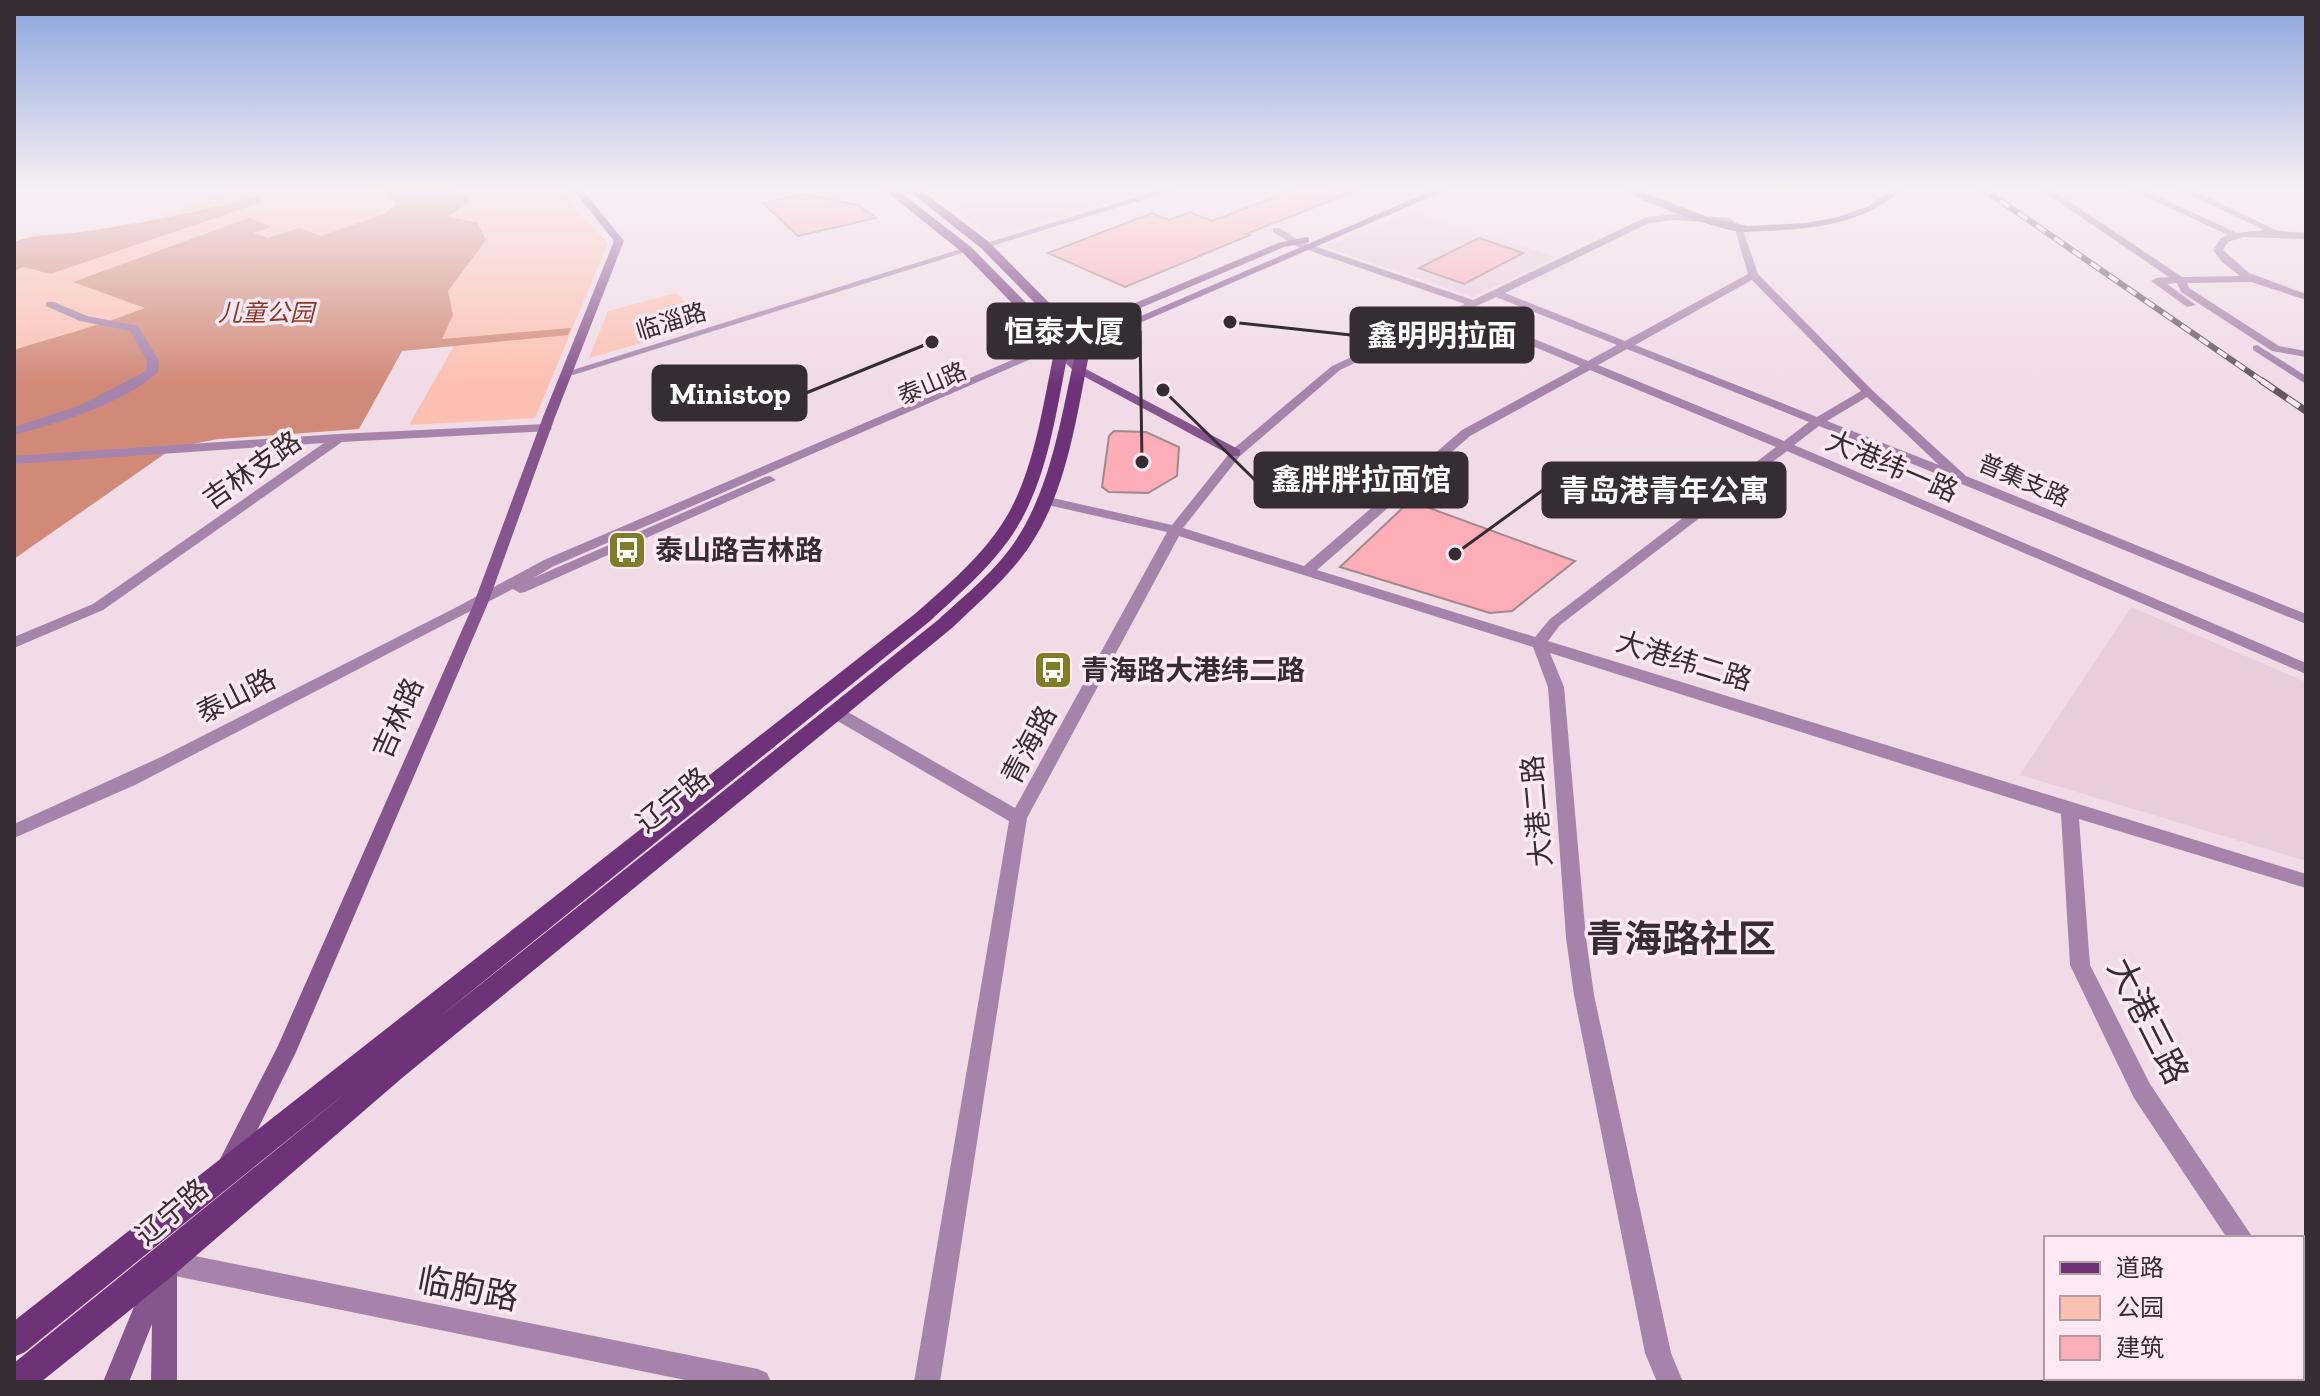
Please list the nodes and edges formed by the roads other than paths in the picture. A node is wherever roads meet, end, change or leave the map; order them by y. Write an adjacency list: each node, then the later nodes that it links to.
1 (614, 253): 26 (street, 吉林路)
2 (957, 253): 26 (street, 临淄路)
3 (970, 253): 19 (main road)
4 (992, 253): 19 (main road)
5 (1262, 253): 19 (street, 泰山路)
6 (1328, 253): 16 (street)
7 (1578, 253): 14 (street, 青海路)
8 (1745, 253): 11 (street, 普集支路)
9 (2140, 253): 13 (street)
10 (2220, 253): 12 (street)
11 (1753, 275): 20 (street); 28 (street, 普集支路)
12 (2254, 279): 13 (street); 15 (street)
13 (2180, 280): 21 (street); 27 (street)
14 (1496, 293): 16 (street, 青海路); 20 (street, 大港纬一路)
15 (2306, 297)
16 (1473, 303): 18 (street, 青海路)
17 (50, 304): 31 (street)
18 (1457, 311): 23 (street, 大港纬一路); 34 (street, 青海路)
19 (1069, 344): 24 (main road, 辽宁路); 40 (street, 泰山路); 50 (main road, 辽宁路)
20 (1624, 345): 23 (street); 29 (street, 大港纬一路)
21 (2276, 349): 22 (street); 25 (street)
22 (2306, 354)
23 (1590, 366): 33 (street, 大港纬一路); 39 (street)
24 (1078, 369): 34 (street); 37 (main road, 辽宁路)
25 (2306, 369)
26 (569, 373): 30 (street, 吉林路)
27 (2306, 381)
28 (1868, 392): 29 (street); 36 (street, 普集支路)
29 (1817, 422): 33 (street); 36 (street, 大港纬一路)
30 (546, 428): 32 (street, 吉林支路); 40 (street, 吉林路)
31 (14, 431)
32 (339, 438): 35 (street); 42 (street, 吉林支路)
33 (1785, 446): 43 (street); 44 (street, 大港纬一路)
34 (1236, 453): 38 (street, 青海路)
35 (14, 460)
36 (1961, 479): 41 (street, 普集支路)
37 (1044, 500): 38 (street, 大港纬二路); 45 (main road, 辽宁路)
38 (1175, 530): 39 (street, 大港纬二路); 47 (street, 青海路)
39 (1307, 571): 43 (street, 大港纬二路)
40 (481, 603): 48 (street, 泰山路); 50 (street, 吉林路)
41 (2306, 619)
42 (14, 643)
43 (1539, 643): 46 (street, 大港纬二路); 59 (street, 大港二路)
44 (2306, 669)
45 (835, 712): 47 (street); 52 (main road, 辽宁路)
46 (2070, 810): 49 (street, 大港纬二路); 51 (street, 大港三路)
47 (1018, 818): 58 (street, 青海路)
48 (14, 831)
49 (2306, 881)
50 (224, 1173): 52 (street, 吉林路); 53 (main road, 辽宁路)
51 (2240, 1236)
52 (165, 1262): 54 (main road, 辽宁路); 55 (street, 吉林路); 56 (street); 57 (street, 临朐路)
53 (14, 1341)
54 (16, 1382)
55 (116, 1382)
56 (164, 1382)
57 (758, 1382)
58 (927, 1382)
59 (1670, 1382)

